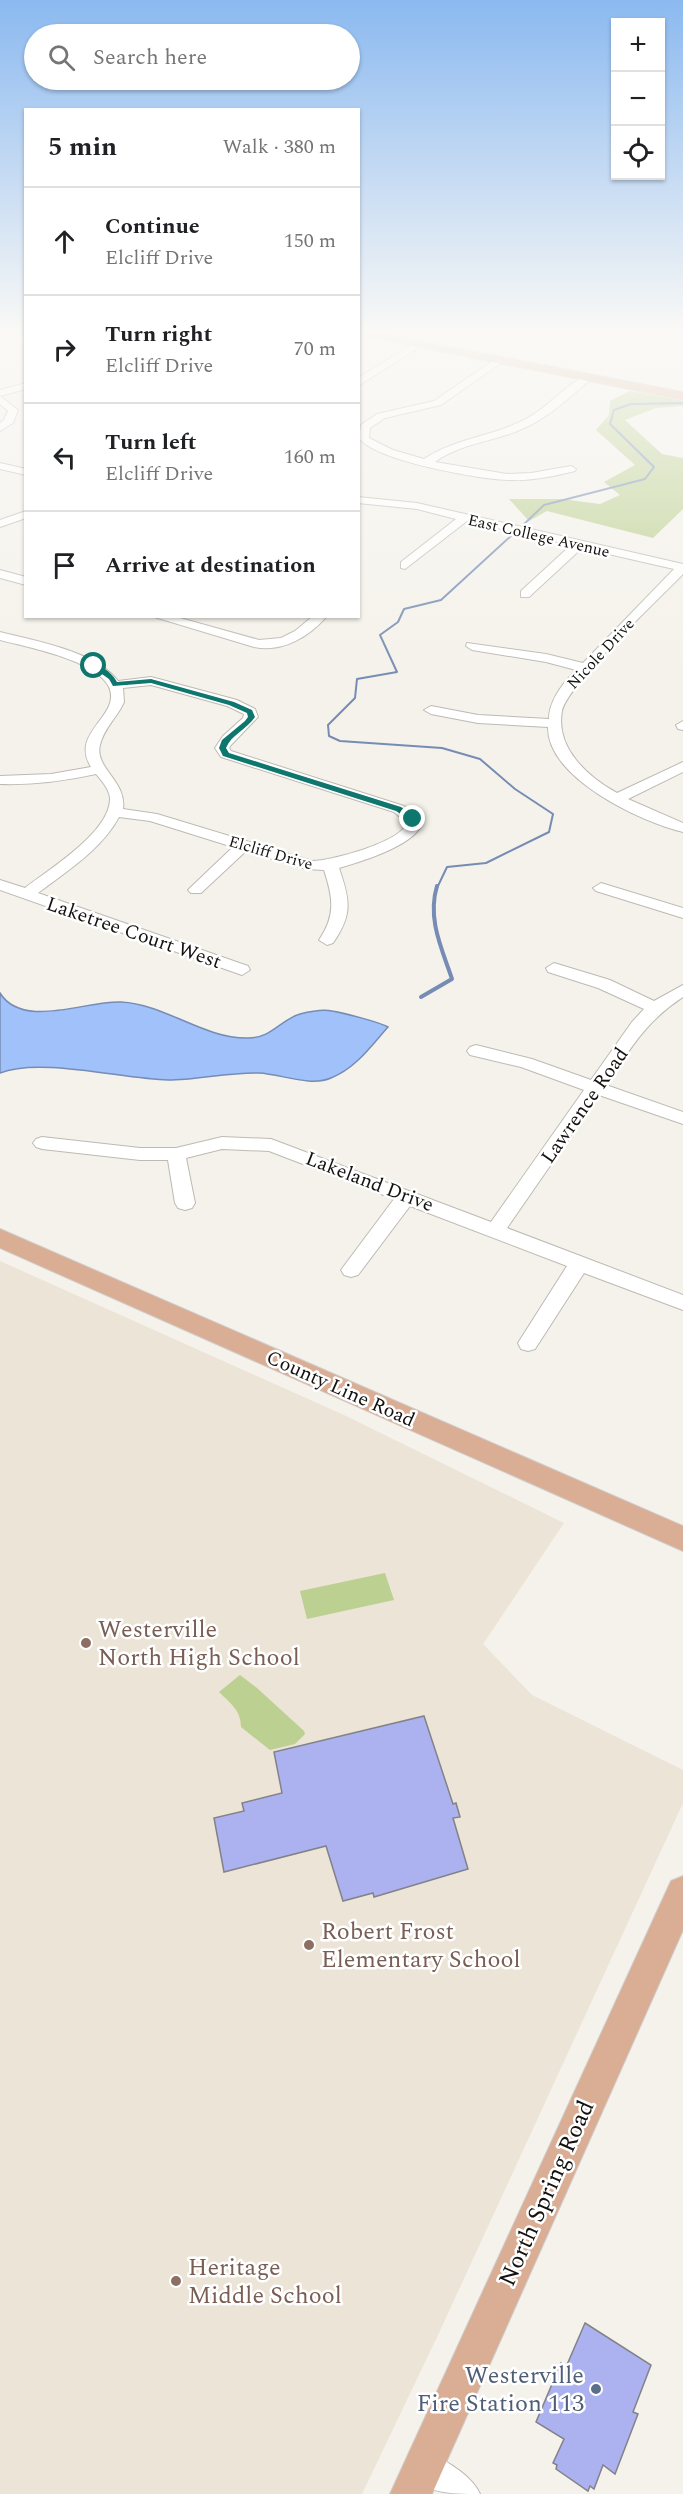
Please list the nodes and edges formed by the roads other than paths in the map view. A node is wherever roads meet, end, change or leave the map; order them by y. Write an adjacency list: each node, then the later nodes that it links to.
1 (371, 445): 3 (street)
2 (455, 445): 3 (street)
3 (427, 462): 5 (street)
4 (0, 466): 6 (street)
5 (571, 469)
6 (24, 472)
7 (360, 500): 9 (street, East College Avenue)
8 (22, 518): 10 (street)
9 (465, 518): 11 (street, East College Avenue); 12 (street)
10 (0, 524)
11 (579, 544): 13 (street, East College Avenue); 16 (street)
12 (405, 565)
13 (682, 568): 21 (street, Nicole Drive)
14 (0, 574): 15 (street)
15 (24, 580)
16 (525, 594)
17 (163, 618): 18 (street)
18 (319, 618)
19 (0, 636): 22 (street)
20 (472, 646): 21 (street)
21 (585, 668): 24 (street, Nicole Drive)
22 (115, 685): 26 (street); 32 (street, Elcliff Drive)
23 (432, 710): 24 (street)
24 (554, 723): 28 (street)
25 (683, 766): 28 (street)
26 (100, 769): 27 (street); 29 (street)
27 (0, 780)
28 (615, 800): 30 (street)
29 (115, 812): 31 (street, Elcliff Drive); 36 (street)
30 (683, 828)
31 (243, 846): 32 (street, Elcliff Drive); 35 (street)
32 (330, 865): 38 (street)
33 (0, 885): 36 (street, Laketree Court West)
34 (601, 888): 37 (street)
35 (196, 890)
36 (26, 895): 40 (street, Laketree Court West)
37 (683, 913)
38 (327, 940)
39 (554, 968): 42 (street)
40 (242, 970)
41 (683, 990): 42 (street, Lawrence Road)
42 (655, 1008): 44 (street, Lawrence Road)
43 (476, 1051): 44 (street)
44 (596, 1088): 45 (street); 50 (street, Lawrence Road)
45 (683, 1118)
46 (42, 1143): 47 (street, Lakeland Drive)
47 (177, 1154): 48 (street, Lakeland Drive); 49 (street)
48 (407, 1196): 50 (street, Lakeland Drive); 53 (street)
49 (185, 1203)
50 (495, 1230): 52 (street, Lakeland Drive)
51 (0, 1238): 56 (main road, County Line Road)
52 (580, 1263): 54 (street, Lakeland Drive); 55 (street)
53 (351, 1270)
54 (683, 1303)
55 (528, 1343)
56 (683, 1539)
57 (683, 1892): 58 (main road, North Spring Road)
58 (417, 2481): 59 (street)
59 (463, 2494)

